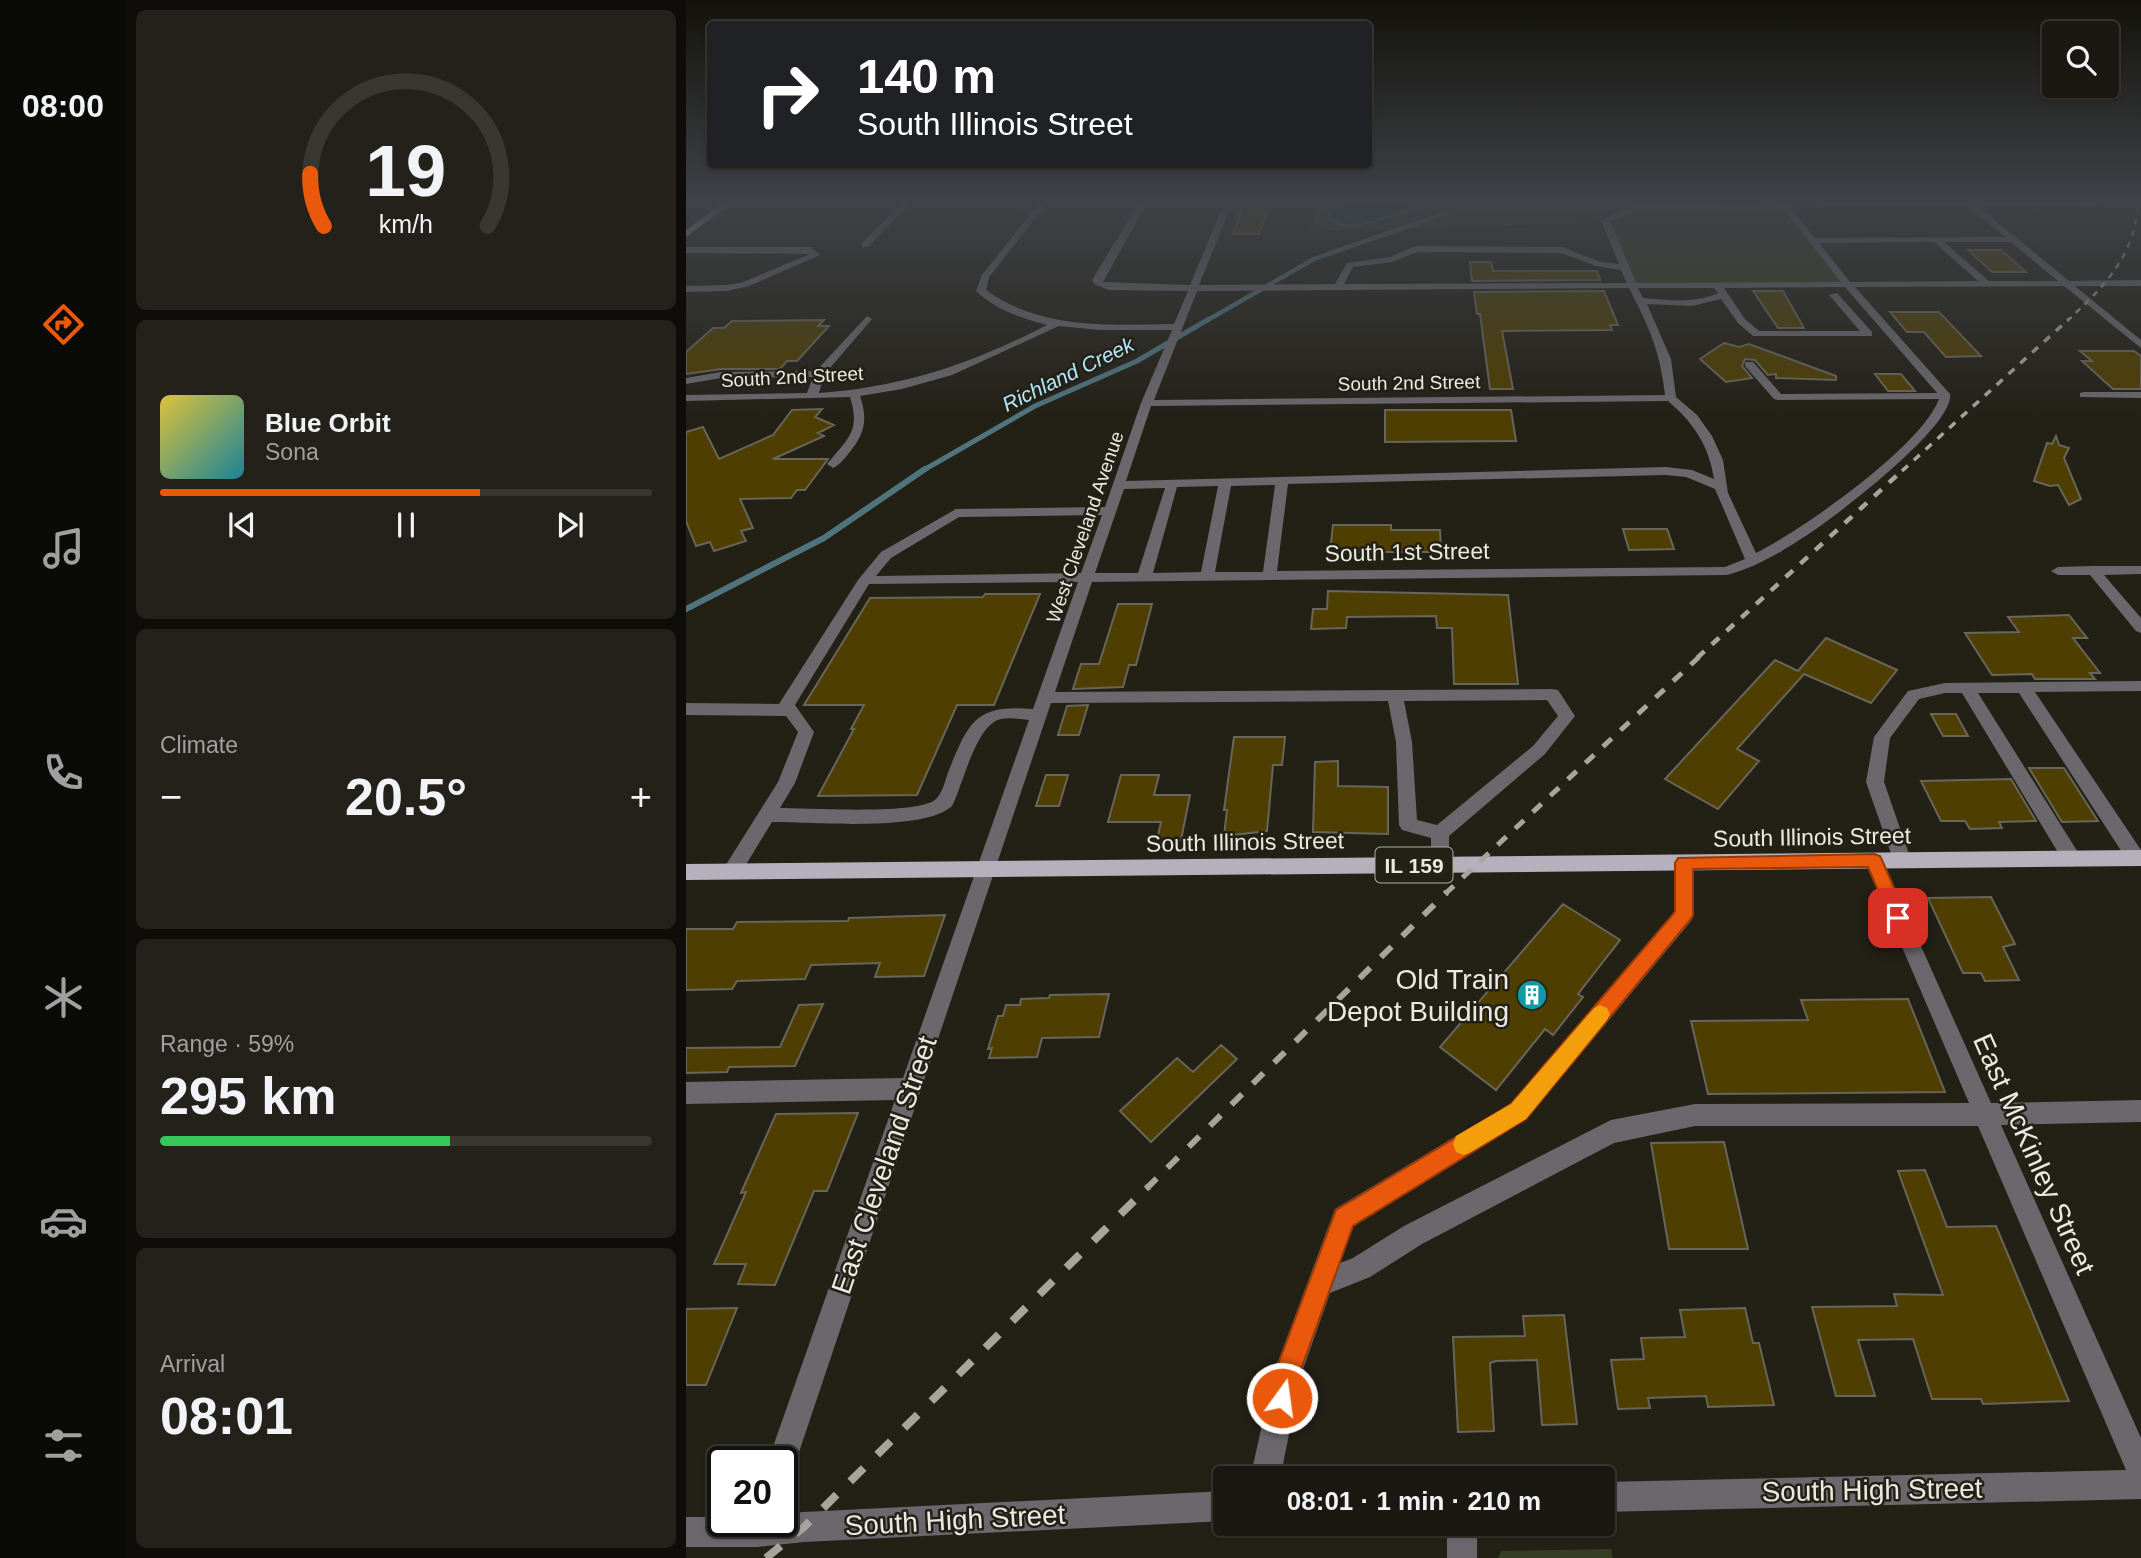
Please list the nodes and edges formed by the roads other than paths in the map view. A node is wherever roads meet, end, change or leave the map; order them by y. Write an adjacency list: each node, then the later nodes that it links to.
1 (771, 274): 18 (street)
2 (988, 274): 23 (street)
3 (1101, 274): 17 (street)
4 (1198, 274): 17 (street, West Cleveland Avenue)
5 (1345, 274): 16 (street)
6 (1628, 274): 13 (street)
7 (1839, 274): 15 (street)
8 (1975, 274): 11 (street)
9 (2055, 274): 12 (street)
10 (2141, 283): 12 (street)
11 (1987, 284): 12 (street); 15 (street)
12 (2067, 284): 25 (street)
13 (1632, 285): 14 (street); 16 (street); 21 (street)
14 (1717, 285): 15 (street); 19 (street)
15 (1848, 285): 20 (street)
16 (1339, 286): 17 (street)
17 (1192, 288): 24 (street, West Cleveland Avenue)
18 (686, 289)
19 (1723, 295): 20 (street); 21 (street)
20 (1857, 295): 33 (street)
21 (1640, 300): 35 (street)
22 (867, 319): 27 (street)
23 (1056, 324): 24 (street); 29 (street, South 2nd Street)
24 (1175, 328): 36 (street, West Cleveland Avenue)
25 (2138, 340)
26 (1749, 364): 33 (street)
27 (818, 374): 28 (street); 32 (street)
28 (686, 381)
29 (854, 393): 32 (street, South 2nd Street); 37 (street)
30 (2084, 395): 31 (street)
31 (2141, 395)
32 (812, 396): 34 (street, South 2nd Street)
33 (1946, 396): 44 (street, South 1st Street)
34 (686, 398)
35 (1671, 398): 36 (street, South 2nd Street); 42 (street)
36 (1147, 403): 41 (street, West Cleveland Avenue)
37 (833, 464)
38 (1282, 481): 39 (street); 42 (street); 48 (street)
39 (1226, 482): 40 (street); 49 (street)
40 (1172, 484): 41 (street); 51 (street)
41 (1120, 485): 43 (street, West Cleveland Avenue)
42 (1721, 487): 44 (street)
43 (1111, 511): 50 (street, West Cleveland Avenue); 52 (street)
44 (1753, 561): 48 (street, South 1st Street)
45 (2093, 570): 46 (street); 47 (street); 53 (street)
46 (2141, 570)
47 (2059, 571)
48 (1269, 576): 49 (street, South 1st Street)
49 (1207, 577): 51 (street, South 1st Street)
50 (1088, 578): 51 (street, South 1st Street); 52 (street, South 1st Street); 58 (street, West Cleveland Avenue)
51 (1144, 578)
52 (865, 580): 60 (street)
53 (2141, 628)
54 (2141, 686): 55 (street)
55 (2023, 687): 56 (street); 63 (street)
56 (1967, 688): 64 (street); 66 (street)
57 (1395, 695): 58 (street); 62 (street); 62 (street)
58 (1043, 706): 61 (street); 69 (street, West Cleveland Avenue)
59 (686, 709): 60 (street)
60 (784, 710): 61 (street)
61 (766, 815): 70 (street)
62 (1440, 833): 68 (street)
63 (2139, 858): 64 (main road, South Illinois Street / IL 159)
64 (2073, 859): 66 (main road, South Illinois Street / IL 159)
65 (1874, 860): 66 (main road, South Illinois Street / IL 159); 67 (main road, South Illinois Street / IL 159); 75 (street, East McKinley Street)
66 (1902, 860)
67 (1684, 863): 68 (main road, South Illinois Street / IL 159); 76 (street)
68 (1440, 865): 69 (main road, South Illinois Street / IL 159)
69 (987, 869): 70 (main road, South Illinois Street / IL 159); 72 (street, East Cleveland Street)
70 (732, 871): 71 (main road, South Illinois Street / IL 159)
71 (686, 872)
72 (911, 1089): 73 (street); 77 (street, East Cleveland Street)
73 (686, 1093)
74 (2141, 1111): 75 (street)
75 (1982, 1113): 76 (street); 79 (street, East McKinley Street)
76 (1320, 1284): 78 (street)
77 (787, 1446)
78 (1268, 1466)
79 (2141, 1471)
80 (2141, 1484): 81 (street, South High Street)
81 (1615, 1497)
82 (1213, 1507): 83 (street, South High Street)
83 (798, 1527)
84 (707, 1530): 85 (street, South High Street)
85 (686, 1532)
86 (1462, 1536): 87 (street)
87 (1462, 1558)

